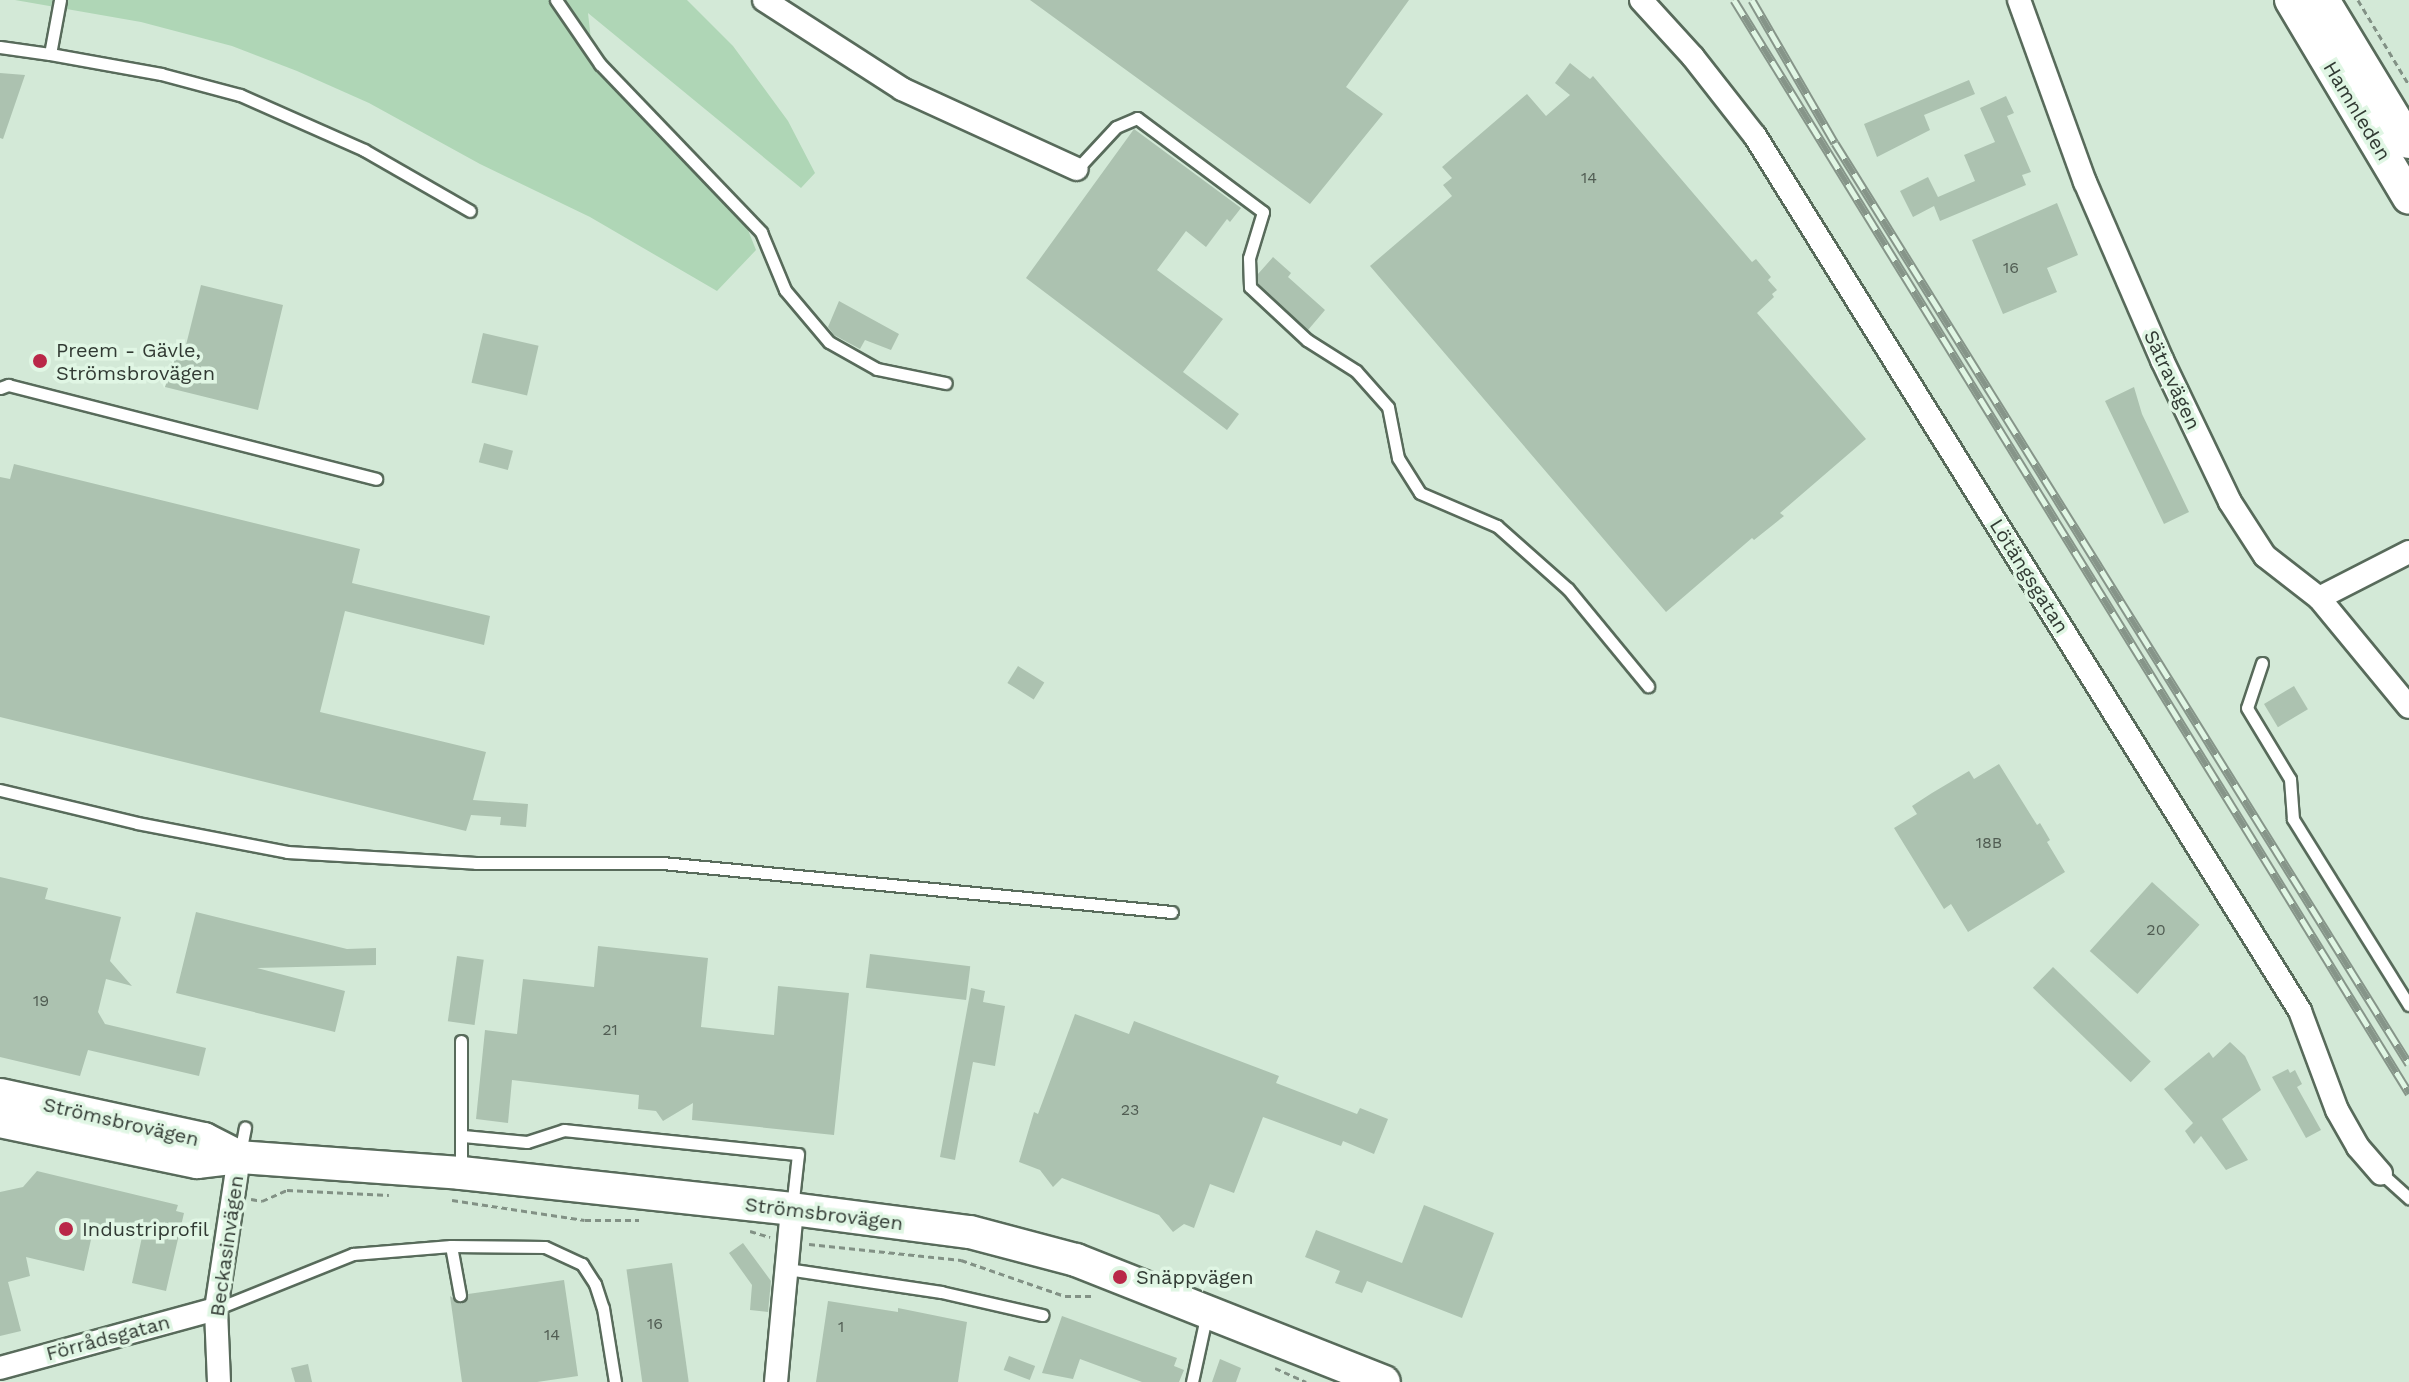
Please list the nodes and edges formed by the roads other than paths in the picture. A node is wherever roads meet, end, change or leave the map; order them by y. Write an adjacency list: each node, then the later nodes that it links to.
1 (60, 0): 8 (lane)
2 (556, 0): 13 (lane)
3 (764, 0): 10 (street)
4 (1641, 0): 29 (street, Lötängsgatan)
5 (2019, 0): 17 (street, Sätravägen)
6 (2301, 6): 9 (main road, Hamnleden); 11 (main road, Hamnleden)
7 (0, 47): 8 (lane)
8 (50, 54): 12 (lane)
9 (2409, 142)
10 (1077, 169): 19 (lane)
11 (2409, 198)
12 (470, 211)
13 (946, 383)
14 (0, 388): 15 (lane)
15 (376, 479)
16 (2409, 552): 17 (street)
17 (2319, 598): 20 (street, Sätravägen)
18 (2262, 663): 23 (lane)
19 (1648, 686)
20 (2409, 707)
21 (0, 790): 22 (lane)
22 (1172, 912)
23 (2409, 1005)
24 (461, 1041): 27 (lane)
25 (0, 1095): 28 (main road, Strömsbrovägen)
26 (0, 1121): 28 (main road, Strömsbrovägen)
27 (463, 1136): 30 (lane); 32 (lane)
28 (242, 1142): 30 (main road, Strömsbrovägen); 36 (street, Beckasinvägen)
29 (2381, 1173): 31 (lane)
30 (455, 1186): 32 (main road, Strömsbrovägen)
31 (2409, 1198)
32 (792, 1209): 34 (street); 37 (main road, Strömsbrovägen)
33 (451, 1246): 35 (lane); 36 (lane); 42 (lane)
34 (787, 1269): 38 (lane); 43 (street)
35 (460, 1295)
36 (216, 1309): 39 (street, Förrådsgatan); 41 (street, Beckasinvägen)
37 (1207, 1312): 40 (main road, Strömsbrovägen); 44 (lane)
38 (1042, 1315)
39 (0, 1368)
40 (1337, 1374): 45 (main road, Strömsbrovägen)
41 (219, 1382)
42 (615, 1382)
43 (776, 1382)
44 (1192, 1382)
45 (1384, 1382)

